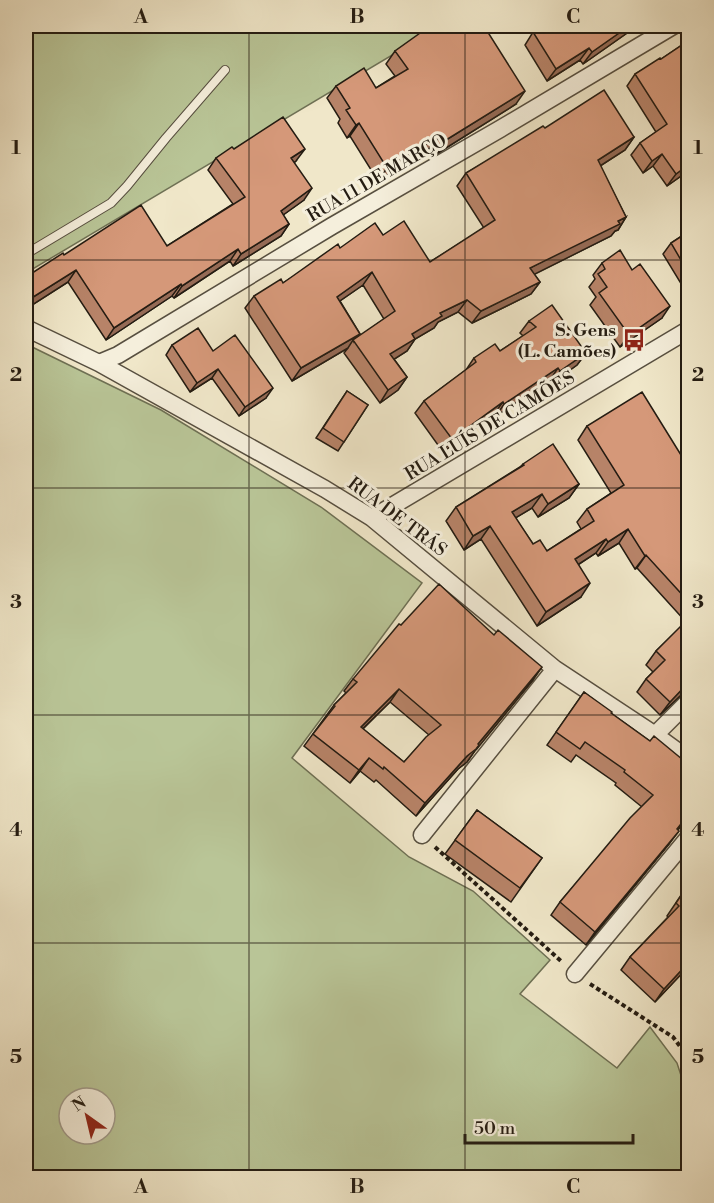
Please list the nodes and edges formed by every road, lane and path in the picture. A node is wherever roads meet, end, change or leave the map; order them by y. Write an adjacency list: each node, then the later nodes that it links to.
1 (673, 26): 6 (street, RUA 11 DE MARÇO)
2 (225, 70): 3 (lane)
3 (26, 254)
4 (26, 328): 6 (street, RUA DE TRÁS)
5 (688, 330): 7 (street, RUA LUÍS DE CAMÕES)
6 (99, 363): 7 (street, RUA DE TRÁS)
7 (372, 518): 8 (street, RUA DE TRÁS)
8 (555, 669): 10 (street, RUA DE TRÁS); 12 (street)
9 (688, 702): 10 (street)
10 (655, 735): 11 (street, RUA DE TRÁS)
11 (688, 759)
12 (422, 835): 14 (path)
13 (688, 837): 14 (street)
14 (575, 974): 15 (path)
15 (688, 1057)

